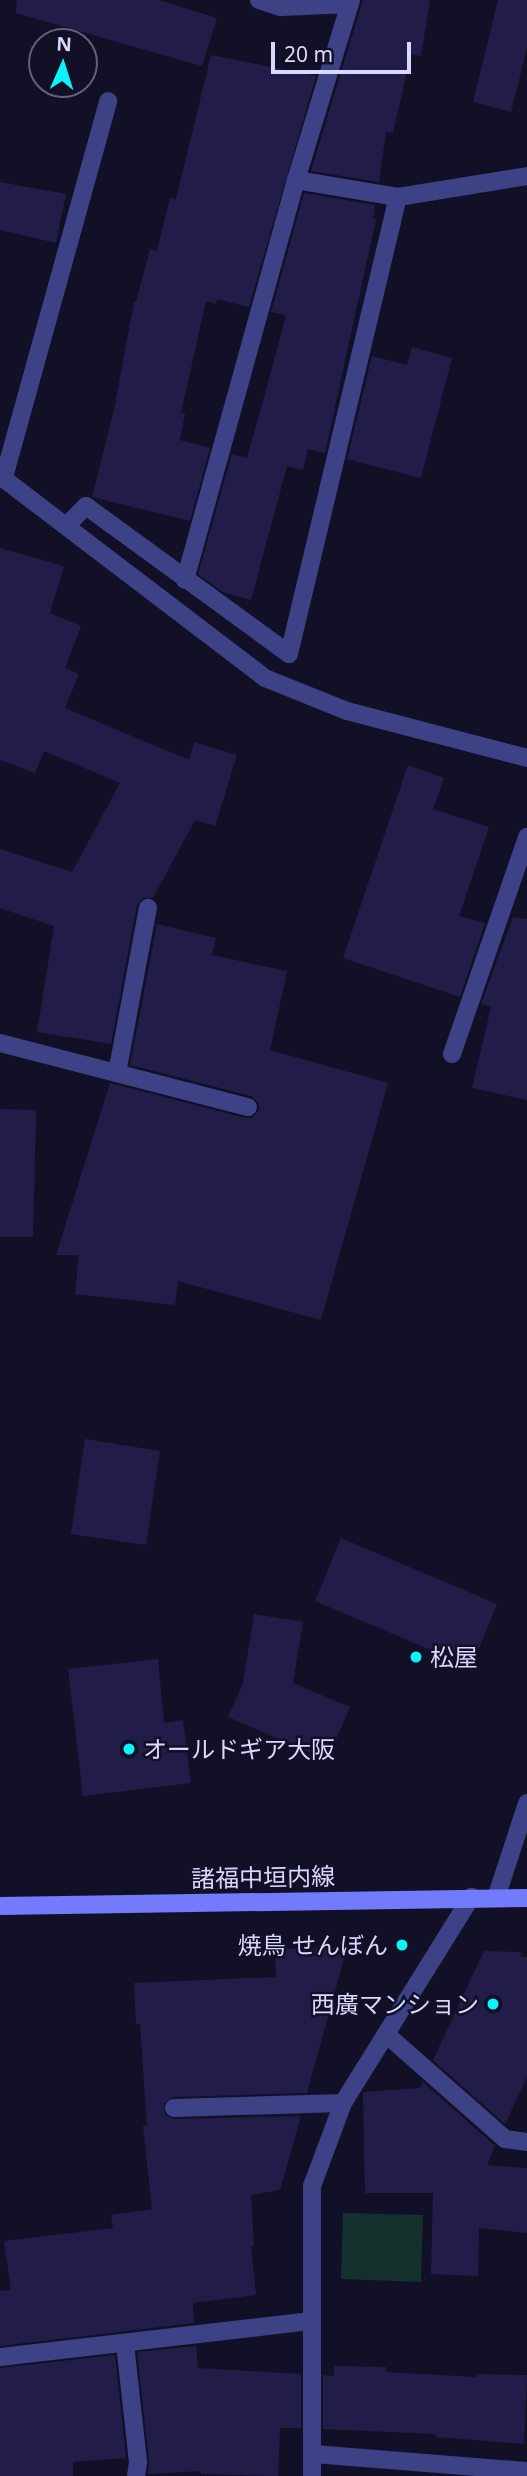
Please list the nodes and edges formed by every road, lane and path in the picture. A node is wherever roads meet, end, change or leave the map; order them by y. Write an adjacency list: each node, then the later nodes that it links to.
1 (259, 0): 2 (street)
2 (350, 2): 5 (street)
3 (108, 101): 7 (street)
4 (527, 176): 6 (street)
5 (296, 180): 6 (street); 9 (street)
6 (398, 197): 9 (street)
7 (2, 476): 8 (street)
8 (67, 525): 9 (street); 10 (street)
9 (185, 580)
10 (527, 758)
11 (527, 837): 14 (street)
12 (148, 908): 15 (street)
13 (0, 1043): 15 (street)
14 (452, 1054)
15 (117, 1073): 16 (street)
16 (248, 1107)
17 (527, 1803): 19 (street)
18 (471, 1897): 19 (street, 諸福中垣内線); 21 (street, 諸福中垣内線); 22 (street)
19 (496, 1898): 20 (street, 諸福中垣内線)
20 (527, 1898)
21 (0, 1906)
22 (386, 2034): 23 (street); 25 (street)
23 (343, 2103): 24 (street); 26 (street)
24 (174, 2108)
25 (527, 2142)
26 (310, 2321): 27 (street); 29 (street)
27 (125, 2344): 28 (street); 32 (street)
28 (0, 2357)
29 (314, 2454): 31 (street); 33 (street)
30 (527, 2471): 31 (street)
31 (495, 2473)
32 (135, 2476)
33 (312, 2476)

